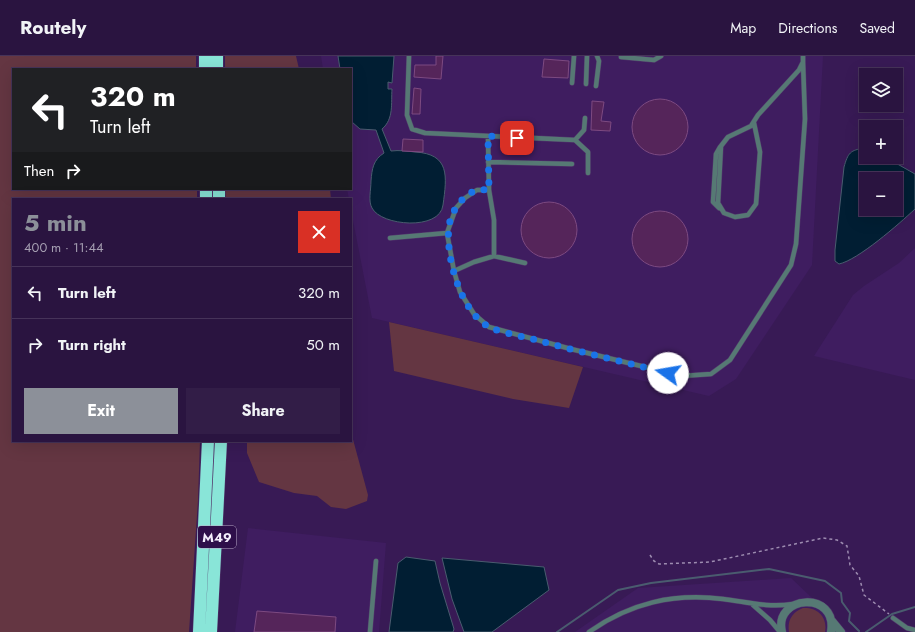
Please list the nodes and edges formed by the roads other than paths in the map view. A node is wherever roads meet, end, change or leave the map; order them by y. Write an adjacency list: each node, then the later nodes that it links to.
1 (205, 56): 11 (highway)
2 (217, 56): 12 (highway)
3 (409, 56): 18 (lane)
4 (574, 56): 13 (lane)
5 (587, 56): 14 (lane)
6 (597, 56): 15 (lane)
7 (661, 56): 9 (lane)
8 (803, 56): 10 (lane)
9 (621, 57)
10 (803, 62): 17 (lane); 28 (lane)
11 (205, 68)
12 (217, 68)
13 (572, 84)
14 (586, 84)
15 (596, 86)
16 (585, 118): 19 (lane)
17 (754, 123): 17 (lane)
18 (488, 136): 19 (lane); 20 (lane)
19 (576, 140): 22 (lane)
20 (488, 162): 21 (lane); 23 (lane)
21 (572, 164)
22 (588, 173)
23 (489, 190): 24 (lane); 26 (lane)
24 (448, 233): 25 (lane); 28 (lane)
25 (390, 238)
26 (494, 256): 27 (lane); 28 (lane)
27 (525, 263)
28 (454, 271)
29 (208, 442): 37 (highway, M49)
30 (221, 442): 38 (highway, M49)
31 (376, 561): 39 (lane)
32 (795, 604): 33 (lane); 35 (street); 41 (street)
33 (754, 605): 40 (lane); 41 (lane)
34 (893, 618): 36 (lane)
35 (832, 621): 42 (street); 43 (street)
36 (915, 630)
37 (199, 632)
38 (211, 632)
39 (370, 632)
40 (589, 632)
41 (781, 632)
42 (831, 632)
43 (840, 632)

